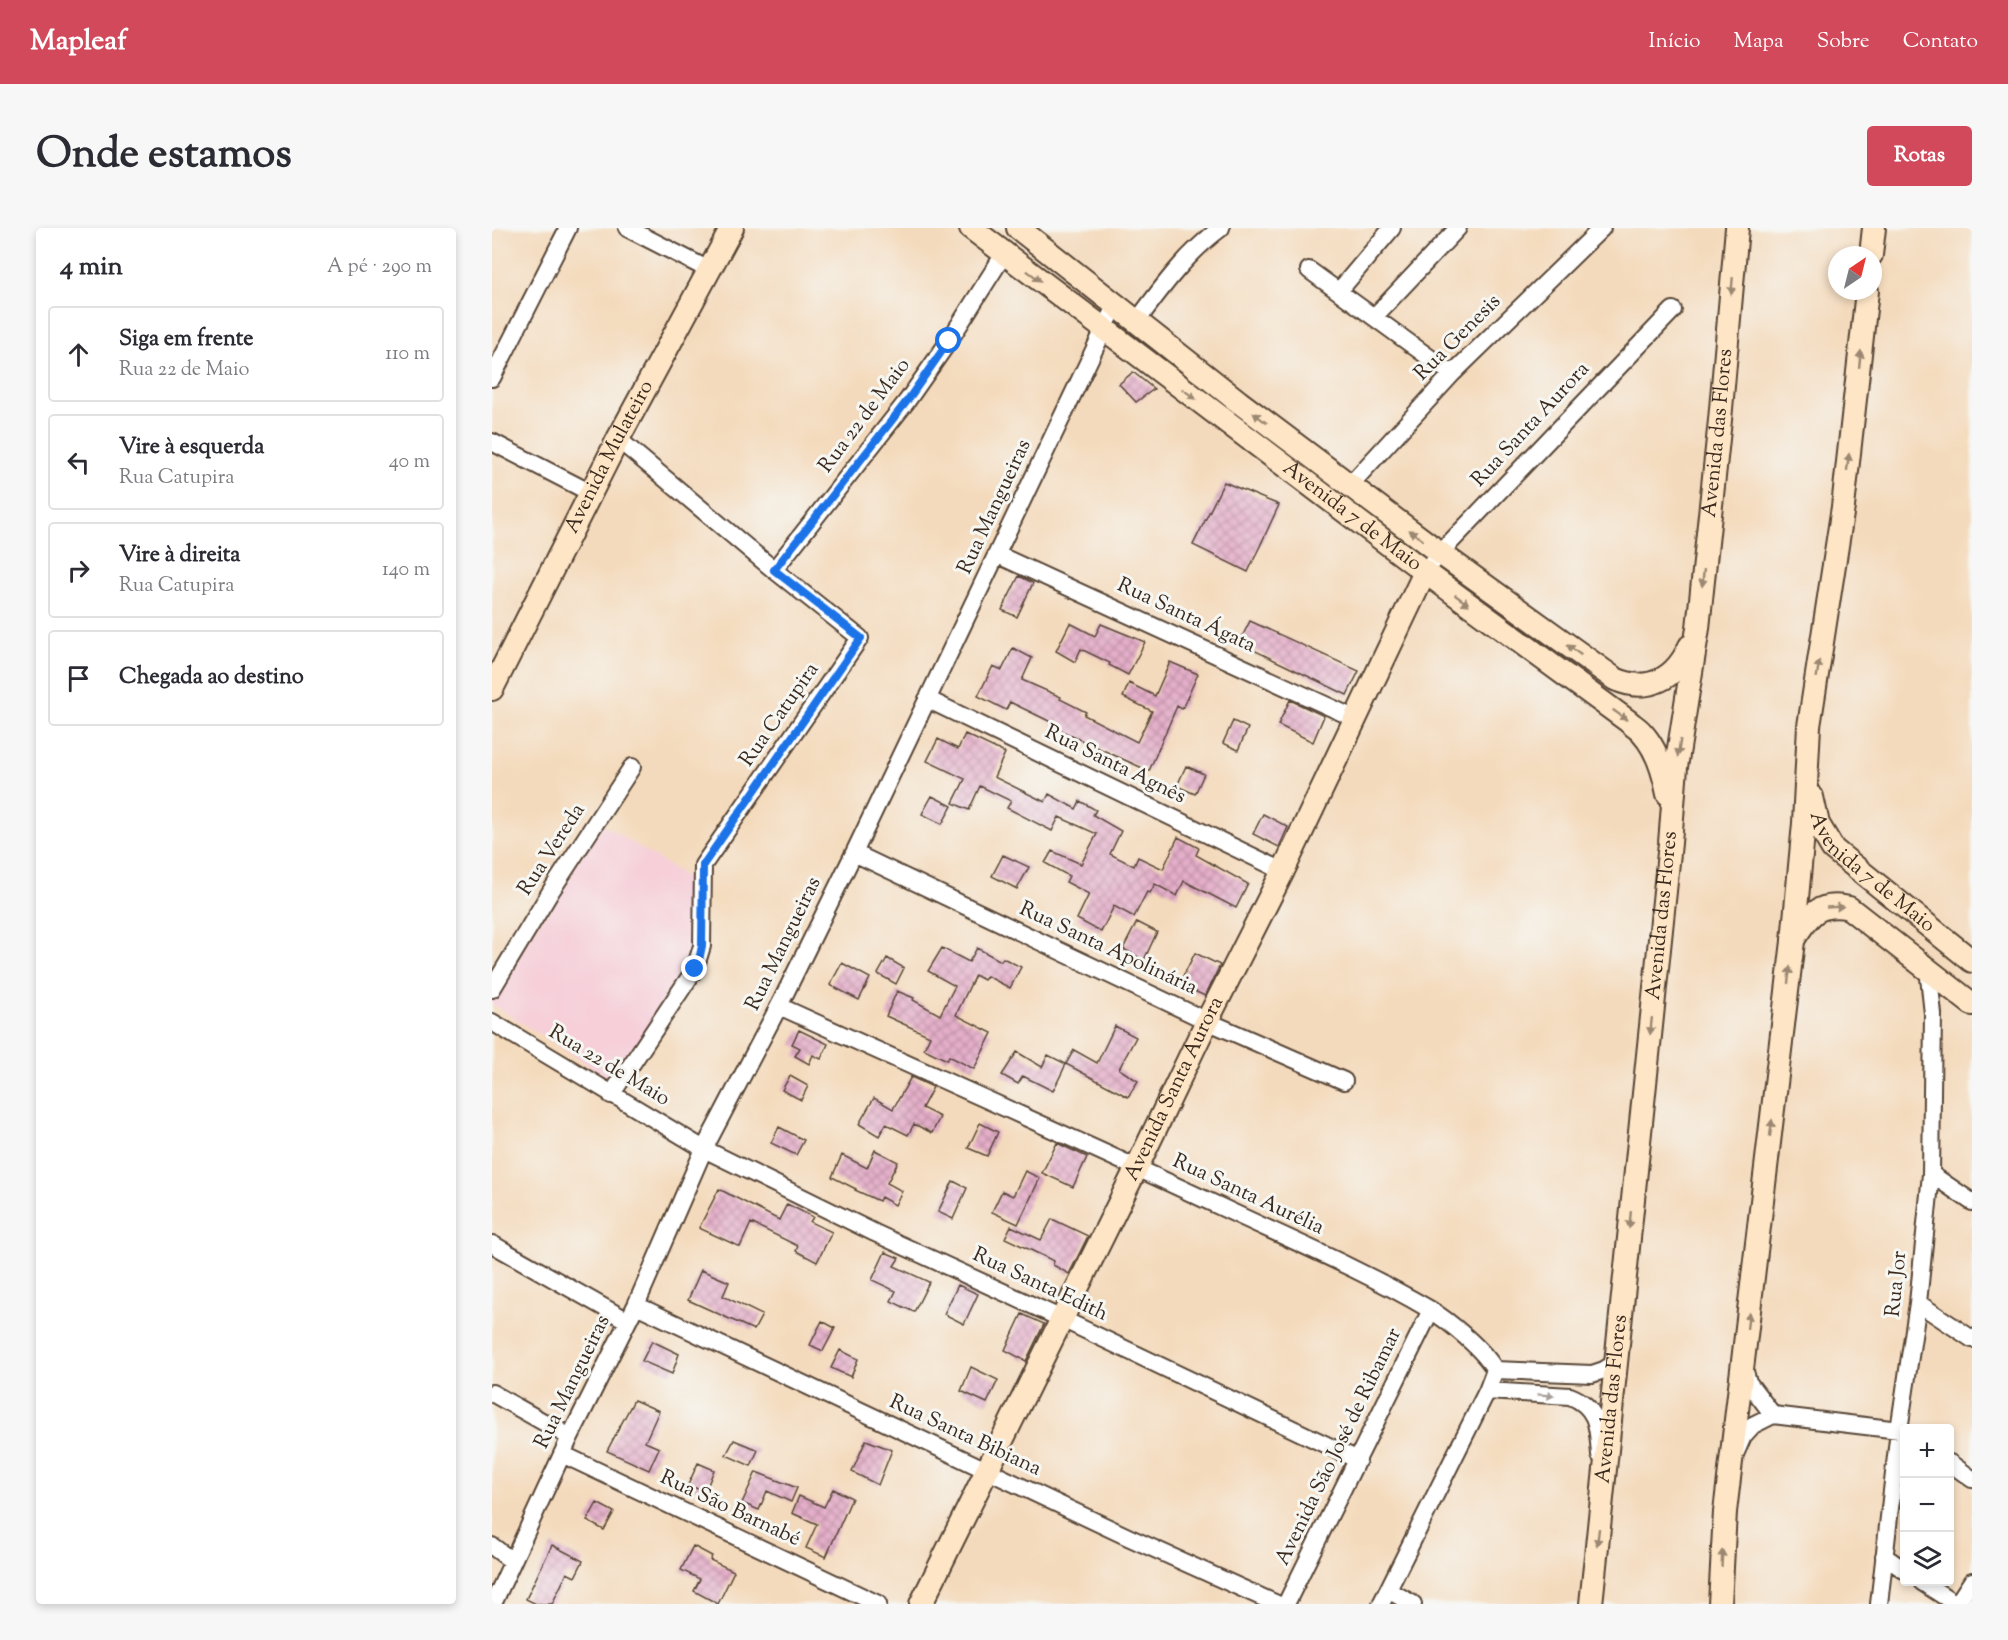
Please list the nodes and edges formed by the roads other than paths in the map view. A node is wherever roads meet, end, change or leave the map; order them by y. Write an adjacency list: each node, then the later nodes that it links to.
1 (568, 228): 24 (street)
2 (627, 228): 14 (street)
3 (732, 228): 14 (main road, Avenida Mulateiro)
4 (971, 228): 13 (main road, Avenida 7 de Maio)
5 (1018, 228): 18 (main road, Avenida 7 de Maio)
6 (1221, 228): 21 (street)
7 (1392, 228): 16 (street)
8 (1458, 228): 20 (street)
9 (1602, 228): 23 (street, Rua Genesis)
10 (1737, 228): 33 (main road, Avenida das Flores, one-way to 33)
11 (1874, 228): 12 (main road)
12 (1872, 246)
13 (1004, 254): 22 (main road, Avenida 7 de Maio, one-way to 22); 31 (street, Rua 22 de Maio)
14 (709, 270): 25 (main road, Avenida Mulateiro)
15 (1309, 270): 16 (street)
16 (1339, 291): 20 (street)
17 (1866, 300): 37 (main road, one-way to 17)
18 (1116, 304): 21 (main road, Avenida 7 de Maio); 22 (street, Rua Mangueiras)
19 (1672, 310): 29 (street, Rua Santa Aurora)
20 (1374, 317): 23 (street)
21 (1137, 321): 27 (main road, Avenida 7 de Maio, one-way to 21)
22 (1104, 330): 30 (street, Rua Mangueiras); 32 (main road, Avenida 7 de Maio, one-way to 32)
23 (1452, 374): 27 (street, Rua Genesis)
24 (492, 378)
25 (618, 439): 28 (main road, Avenida Mulateiro); 31 (street, Rua Catupira)
26 (492, 442): 28 (street)
27 (1350, 485): 29 (main road, Avenida 7 de Maio, one-way to 27)
28 (591, 493): 34 (main road, Avenida Mulateiro)
29 (1440, 553): 32 (street, Rua Santa Aurora); 33 (main road, Avenida 7 de Maio, one-way to 29)
30 (998, 555): 35 (street, Rua Mangueiras); 36 (street, Rua Santa Ágata)
31 (774, 570): 51 (street, Rua Catupira)
32 (1425, 572): 36 (main road, Avenida Santa Aurora); 39 (main road, Avenida 7 de Maio, one-way to 39)
33 (1698, 628): 39 (main road, Avenida das Flores, one-way to 39)
34 (492, 689)
35 (927, 699): 40 (street, Rua Mangueiras); 41 (street, Rua Santa Agnês)
36 (1356, 719): 41 (main road, Avenida Santa Aurora)
37 (1809, 726): 42 (main road); 43 (main road, Avenida 7 de Maio)
38 (632, 766): 45 (street, Rua Vereda)
39 (1670, 843): 63 (main road, Avenida das Flores, one-way to 63)
40 (854, 853): 47 (street, Rua Mangueiras); 48 (street, Rua Santa Apolinária)
41 (1283, 871): 48 (main road, Avenida Santa Aurora)
42 (1792, 941): 44 (main road, Avenida 7 de Maio, one-way to 44); 64 (main road, one-way to 42)
43 (1972, 961)
44 (1928, 968): 46 (main road, Avenida 7 de Maio); 54 (street, Rua Jor)
45 (492, 989)
46 (1972, 1004)
47 (779, 1006): 52 (street, Rua Mangueiras); 53 (street, Rua Santa Aurélia)
48 (1207, 1021): 50 (street, Rua Santa Apolinária); 53 (main road, Avenida Santa Aurora)
49 (492, 1022): 51 (street, Rua 22 de Maio)
50 (1344, 1081)
51 (611, 1095): 52 (street, Rua 22 de Maio)
52 (704, 1149): 58 (street, Rua Mangueiras); 60 (street, Rua Santa Edith)
53 (1137, 1167): 59 (street, Rua Santa Aurélia); 60 (main road, Avenida Santa Aurora)
54 (1931, 1174): 55 (street); 57 (street, Rua Jor)
55 (1972, 1202)
56 (492, 1244): 61 (street)
57 (1918, 1303): 62 (street); 69 (street, Rua Jor)
58 (636, 1305): 61 (street, Rua Mangueiras); 77 (street, Rua Santa Bibiana)
59 (1431, 1310): 65 (street, Rua Santa Aurélia); 74 (street, Avenida São José de Ribamar)
60 (1062, 1319): 74 (street, Rua Santa Edith); 77 (main road, Avenida Santa Aurora)
61 (628, 1321): 71 (street, Rua Mangueiras)
62 (1972, 1339)
63 (1615, 1363): 65 (street); 79 (main road, Avenida das Flores)
64 (1743, 1364): 68 (street); 75 (main road)
65 (1495, 1370): 66 (street)
66 (1487, 1391): 79 (street, one-way to 79); 86 (street)
67 (492, 1393): 71 (street)
68 (1773, 1415): 70 (street); 75 (street)
69 (1903, 1424)
70 (1900, 1432)
71 (570, 1437): 73 (street, Rua Mangueiras)
72 (1900, 1446): 81 (street, Rua Jor)
73 (562, 1454): 82 (street, Rua Mangueiras); 88 (street, Rua São Barnabé)
74 (1358, 1460): 91 (street, Avenida São José de Ribamar)
75 (1731, 1463): 94 (main road, one-way to 75)
76 (1954, 1467): 78 (street)
77 (987, 1471): 89 (main road, Avenida Santa Aurora); 90 (street, Rua Santa Bibiana)
78 (1972, 1479)
79 (1602, 1506): 93 (main road, Avenida das Flores, one-way to 93)
80 (492, 1546): 82 (street)
81 (1884, 1556): 83 (street); 95 (street, Rua Jor)
82 (512, 1561): 87 (street, Rua Mangueiras)
83 (1900, 1567)
84 (1972, 1581): 96 (street)
85 (1930, 1586): 96 (street)
86 (1384, 1597): 92 (street)
87 (493, 1604)
88 (878, 1604)
89 (921, 1604)
90 (1277, 1604)
91 (1286, 1604)
92 (1413, 1604)
93 (1591, 1604)
94 (1720, 1604)
95 (1879, 1604)
96 (1957, 1604)

